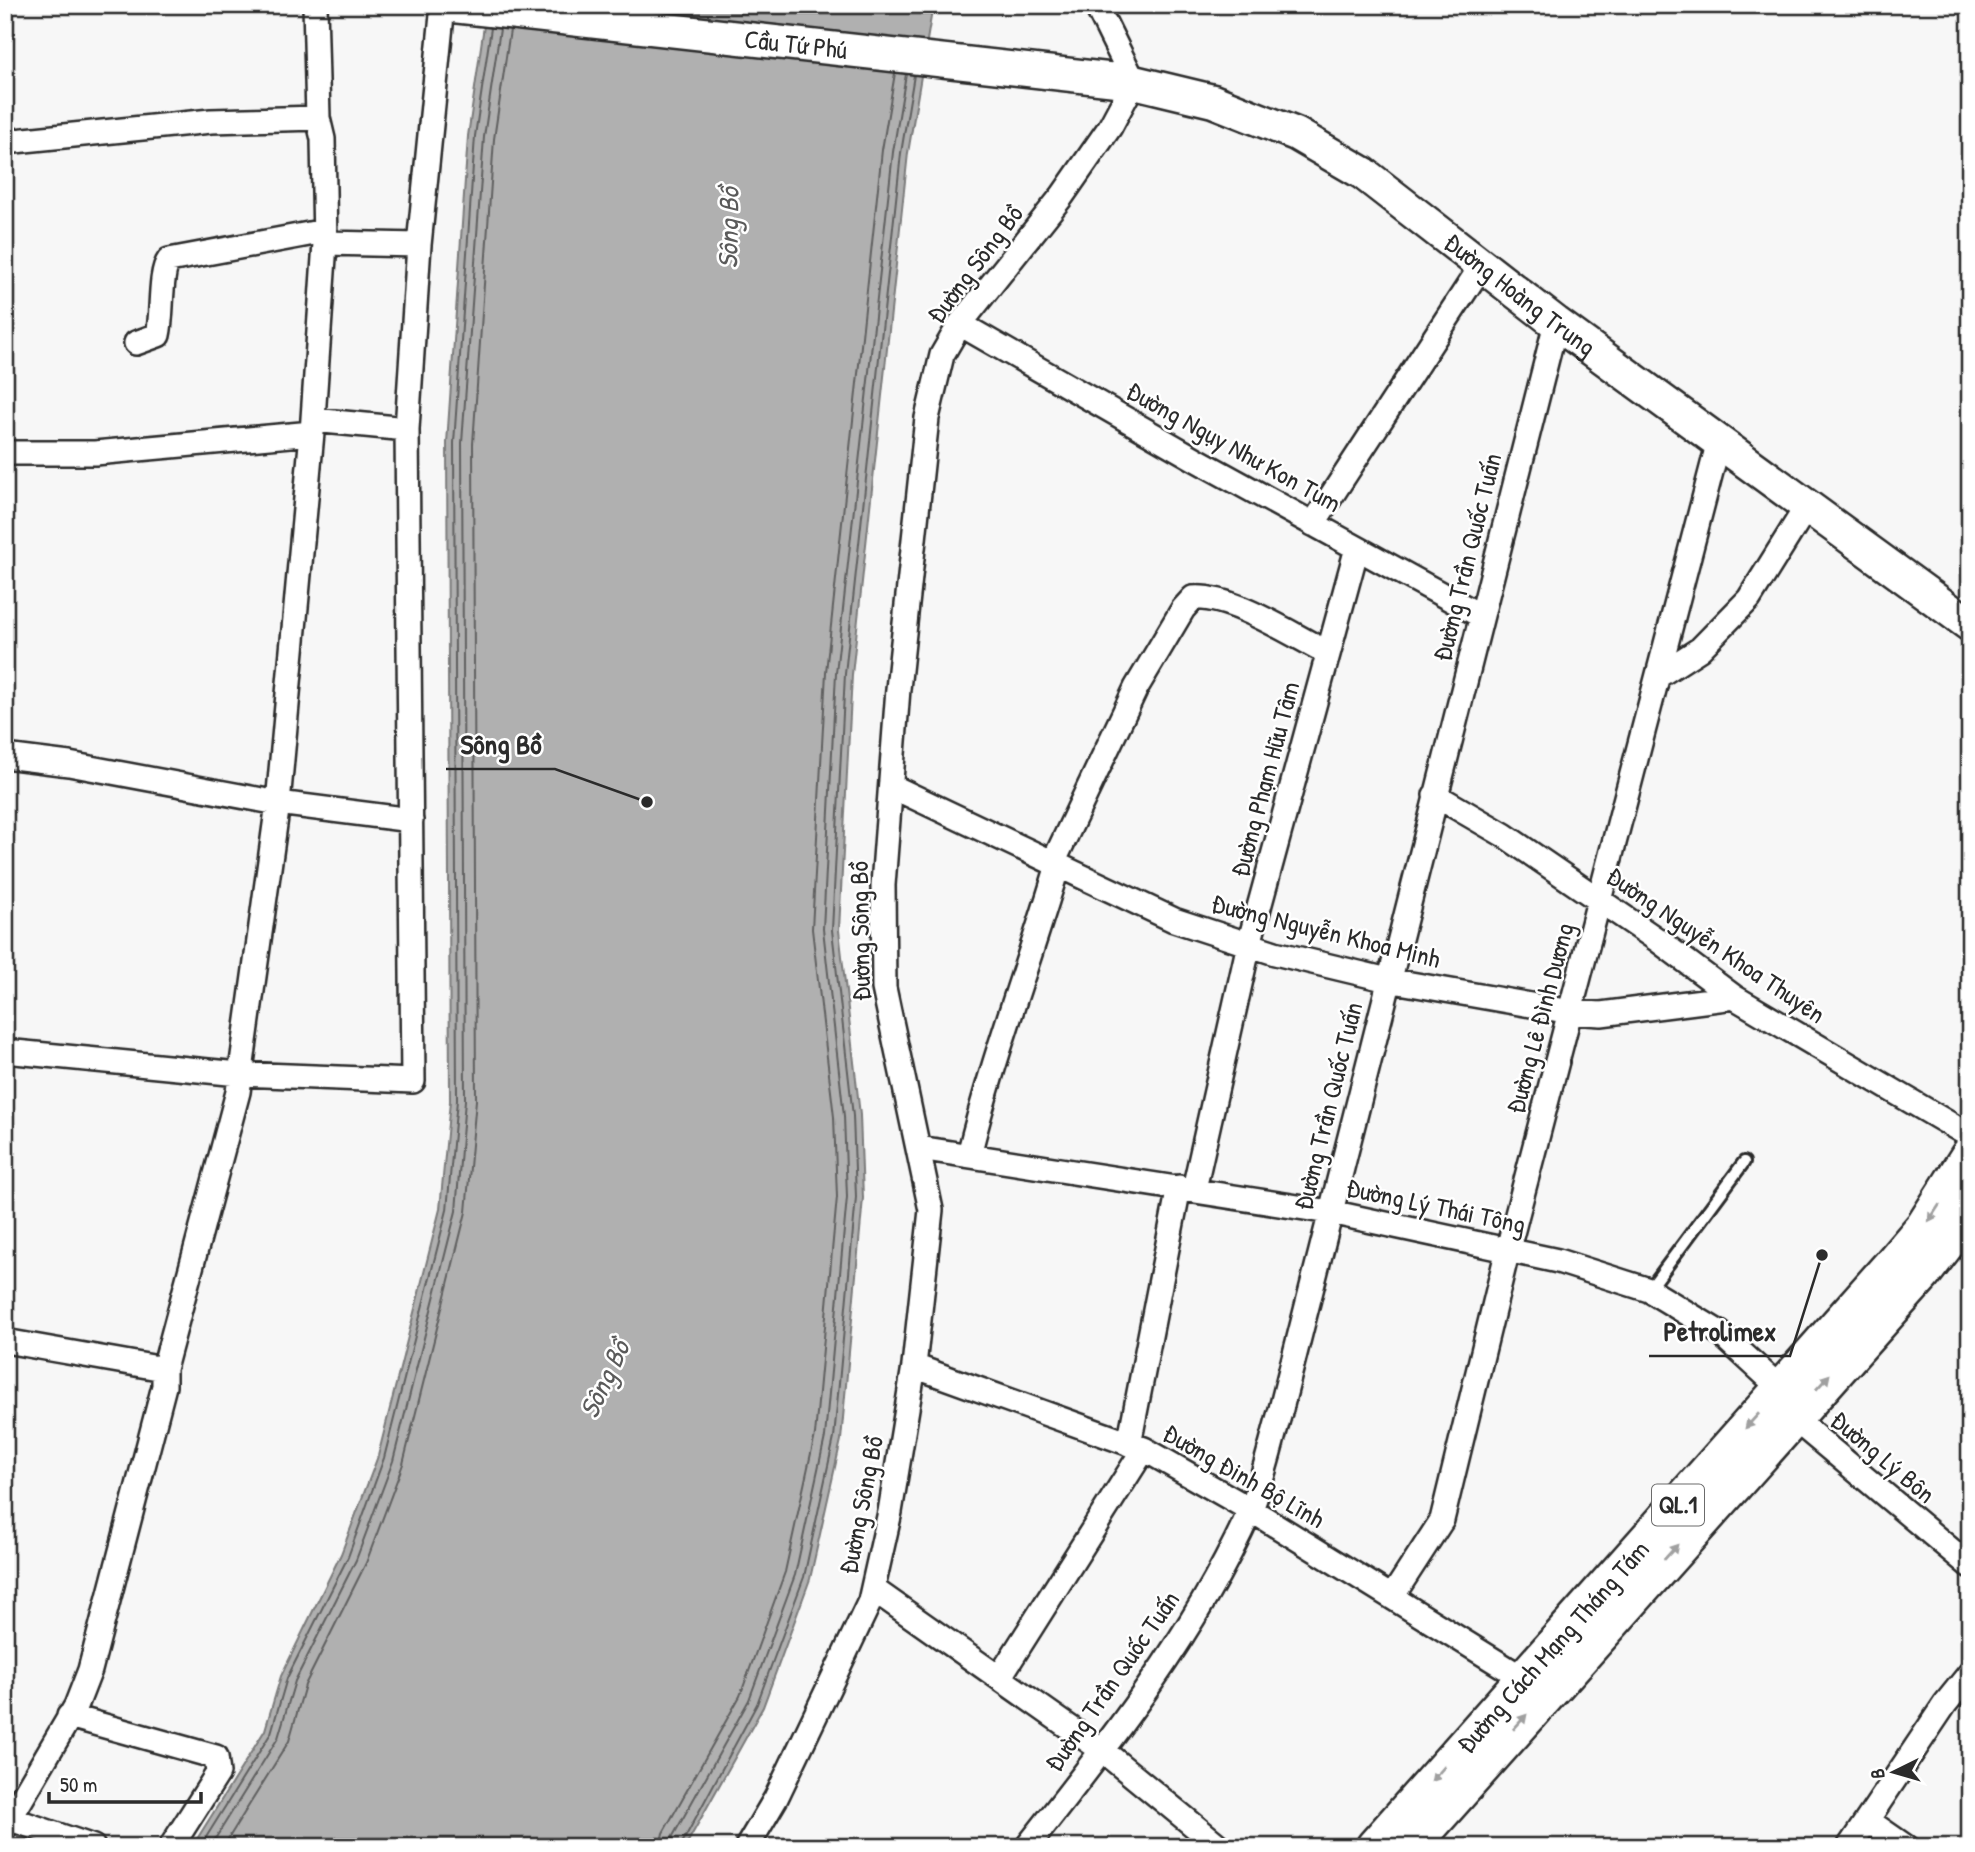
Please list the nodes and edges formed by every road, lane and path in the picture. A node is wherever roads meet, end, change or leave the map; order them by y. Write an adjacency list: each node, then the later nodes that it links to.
1 (316, 5): 6 (street)
2 (443, 5): 4 (main road, Cầu Tứ Phú); 9 (street)
3 (1096, 5): 5 (street)
4 (1022, 67): 5 (main road, Đường Hoàng Trung)
5 (1134, 82): 10 (main road, Đường Hoàng Trung); 12 (street, Đường Sông Bồ)
6 (318, 118): 7 (street); 8 (street)
7 (5, 142)
8 (325, 237): 9 (street); 13 (street); 14 (street)
9 (419, 245): 15 (street)
10 (1482, 265): 11 (main road, Đường Hoàng Trung); 19 (street)
11 (1556, 323): 16 (main road, Đường Hoàng Trung); 21 (street, Đường Trần Quốc Tuấn)
12 (960, 324): 19 (street, Đường Ngụy Như Kon Tum); 26 (street, Đường Sông Bồ)
13 (136, 343)
14 (312, 426): 15 (street); 17 (street); 28 (street)
15 (407, 429): 29 (street)
16 (1719, 441): 18 (main road, Đường Hoàng Trung); 24 (street, Đường Lê Đình Dương)
17 (5, 453)
18 (1807, 506): 22 (main road, Đường Hoàng Trung); 24 (street)
19 (1313, 524): 20 (street, Đường Ngụy Như Kon Tum)
20 (1357, 548): 21 (street, Đường Ngụy Như Kon Tum); 23 (street, Đường Phạm Hữu Tâm)
21 (1481, 616): 27 (street, Đường Trần Quốc Tuấn)
22 (1970, 625)
23 (1328, 653): 30 (street); 32 (street, Đường Phạm Hữu Tâm)
24 (1658, 676): 31 (street, Đường Lê Đình Dương)
25 (5, 756): 28 (street)
26 (891, 786): 30 (street, Đường Nguyễn Khoa Minh); 39 (street, Đường Sông Bồ)
27 (1435, 796): 31 (street, Đường Nguyễn Khoa Thuyên); 33 (street, Đường Trần Quốc Tuấn)
28 (278, 803): 29 (street); 37 (street)
29 (411, 820): 37 (street)
30 (1055, 864): 32 (street, Đường Nguyễn Khoa Minh); 41 (street)
31 (1600, 901): 34 (street, Đường Nguyễn Khoa Thuyên); 35 (street, Đường Lê Đình Dương)
32 (1249, 944): 33 (street, Đường Nguyễn Khoa Minh); 43 (street, Đường Phạm Hữu Tâm)
33 (1388, 981): 35 (street, Đường Nguyễn Khoa Minh); 44 (street, Đường Trần Quốc Tuấn)
34 (1734, 997): 35 (street, Đường Nguyễn Khoa Minh); 38 (street, Đường Nguyễn Khoa Thuyên)
35 (1571, 1012): 46 (street, Đường Lê Đình Dương)
36 (5, 1051): 37 (street)
37 (239, 1074): 50 (street)
38 (1970, 1136)
39 (919, 1148): 41 (street, Đường Lý Thái Tông); 49 (street, Đường Sông Bồ)
40 (1970, 1155): 51 (highway, Đường Cách Mạng Tháng Tám / QL.1, one-way to 51)
41 (969, 1156): 43 (street, Đường Lý Thái Tông)
42 (1744, 1162): 47 (lane)
43 (1187, 1188): 44 (street, Đường Lý Thái Tông); 52 (street, Đường Phạm Hữu Tâm)
44 (1330, 1212): 46 (street, Đường Lý Thái Tông); 53 (street, Đường Trần Quốc Tuấn)
45 (1970, 1212): 51 (highway, Đường Cách Mạng Tháng Tám / QL.1, one-way to 45)
46 (1508, 1249): 47 (street, Đường Lý Thái Tông); 56 (street, Đường Lê Đình Dương)
47 (1649, 1290): 51 (street, Đường Lý Thái Tông)
48 (5, 1341): 50 (street)
49 (914, 1366): 52 (street, Đường Đinh Bộ Lĩnh); 55 (street, Đường Sông Bồ)
50 (164, 1369): 60 (street)
51 (1786, 1403): 54 (street, Đường Lý Bôn); 59 (highway, Đường Cách Mạng Tháng Tám / QL.1, one-way to 59); 70 (highway, Đường Cách Mạng Tháng Tám / QL.1, one-way to 51)
52 (1137, 1446): 53 (street, Đường Đinh Bộ Lĩnh); 58 (street)
53 (1251, 1510): 56 (street, Đường Đinh Bộ Lĩnh); 61 (street, Đường Trần Quốc Tuấn)
54 (1970, 1566)
55 (873, 1590): 58 (street); 66 (street, Đường Sông Bồ)
56 (1392, 1597): 59 (street, Đường Đinh Bộ Lĩnh)
57 (1970, 1673): 63 (street)
58 (999, 1678): 61 (street)
59 (1524, 1679): 69 (highway, Đường Cách Mạng Tháng Tám / QL.1, one-way to 69)
60 (69, 1716): 62 (street); 65 (street)
61 (1102, 1751): 67 (street, Đường Trần Quốc Tuấn); 68 (street)
62 (9, 1816): 64 (street)
63 (1867, 1820): 71 (street); 72 (street)
64 (93, 1847)
65 (171, 1847)
66 (747, 1847)
67 (1027, 1847)
68 (1220, 1847)
69 (1374, 1847)
70 (1410, 1847)
71 (1849, 1847)
72 (1906, 1847)

